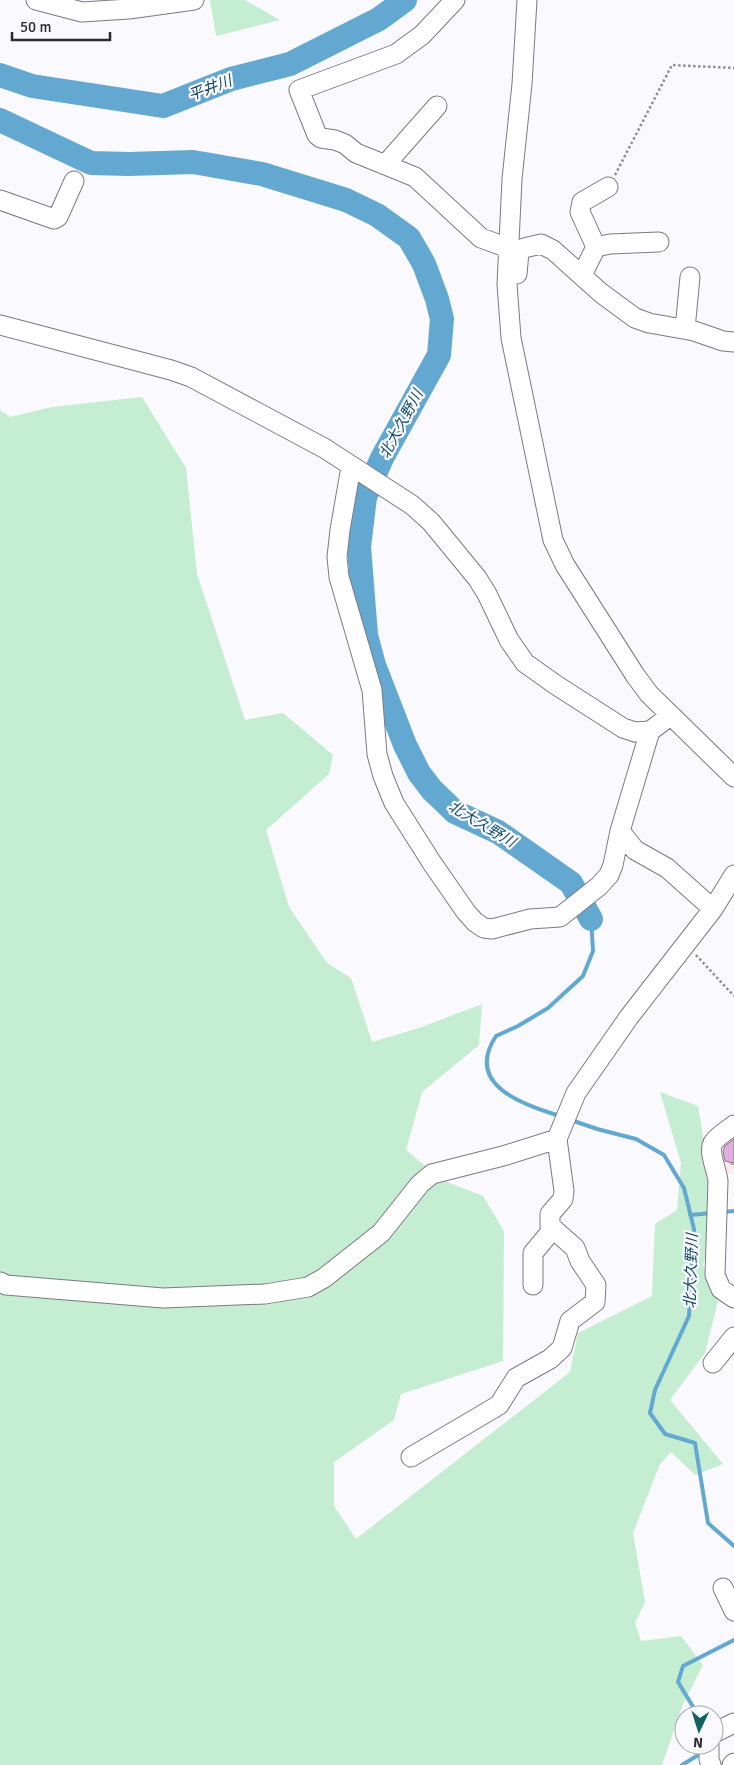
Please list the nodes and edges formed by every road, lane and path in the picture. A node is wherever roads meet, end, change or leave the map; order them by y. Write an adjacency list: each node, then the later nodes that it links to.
1 (36, 0): 5 (street)
2 (194, 0): 5 (street)
3 (455, 0): 8 (street)
4 (527, 0): 14 (street)
5 (129, 4)
6 (734, 68): 10 (path)
7 (437, 106): 8 (street)
8 (385, 165): 14 (street)
9 (74, 181): 11 (street)
10 (608, 187): 13 (street)
11 (0, 200)
12 (659, 242): 13 (street)
13 (596, 247): 15 (street)
14 (508, 248): 17 (street)
15 (582, 276): 17 (street); 19 (street)
16 (690, 277): 19 (street)
17 (507, 284): 22 (street)
18 (0, 325): 21 (street)
19 (684, 329): 20 (street)
20 (734, 342)
21 (355, 469): 23 (street); 25 (street)
22 (670, 716): 23 (street); 24 (street)
23 (650, 732): 25 (street)
24 (734, 778)
25 (620, 831): 27 (street)
26 (734, 875): 27 (street)
27 (713, 909): 28 (street)
28 (685, 943): 29 (path); 31 (street)
29 (734, 996)
30 (734, 1124): 35 (street)
31 (559, 1133): 32 (street); 33 (street)
32 (553, 1229): 34 (street); 38 (street)
33 (0, 1282)
34 (533, 1285)
35 (734, 1298)
36 (734, 1337): 37 (street)
37 (713, 1363)
38 (411, 1457)
39 (723, 1588): 40 (street)
40 (734, 1611)

